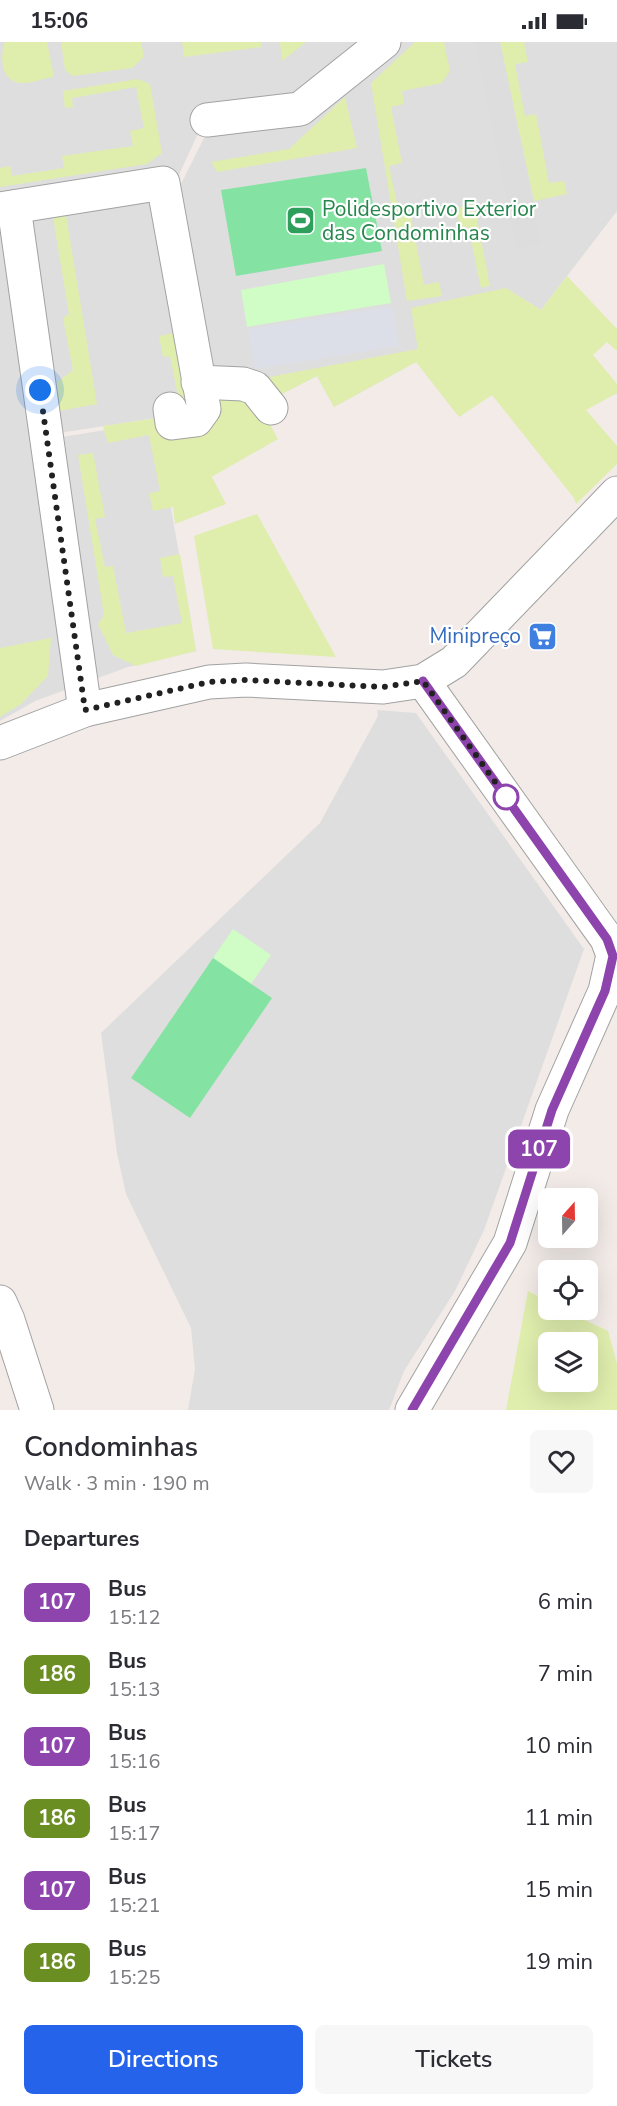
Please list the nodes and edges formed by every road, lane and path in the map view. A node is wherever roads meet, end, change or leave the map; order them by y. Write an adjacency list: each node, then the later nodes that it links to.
1 (384, 42): 2 (street)
2 (207, 120)
3 (7, 208): 4 (street); 9 (street)
4 (198, 382): 5 (street); 6 (street)
5 (271, 408)
6 (170, 409)
7 (617, 493): 8 (street)
8 (423, 681): 9 (street); 11 (street)
9 (85, 710): 10 (street)
10 (0, 743)
11 (611, 994): 14 (street)
12 (0, 1302): 13 (street)
13 (37, 1410)
14 (412, 1410)

